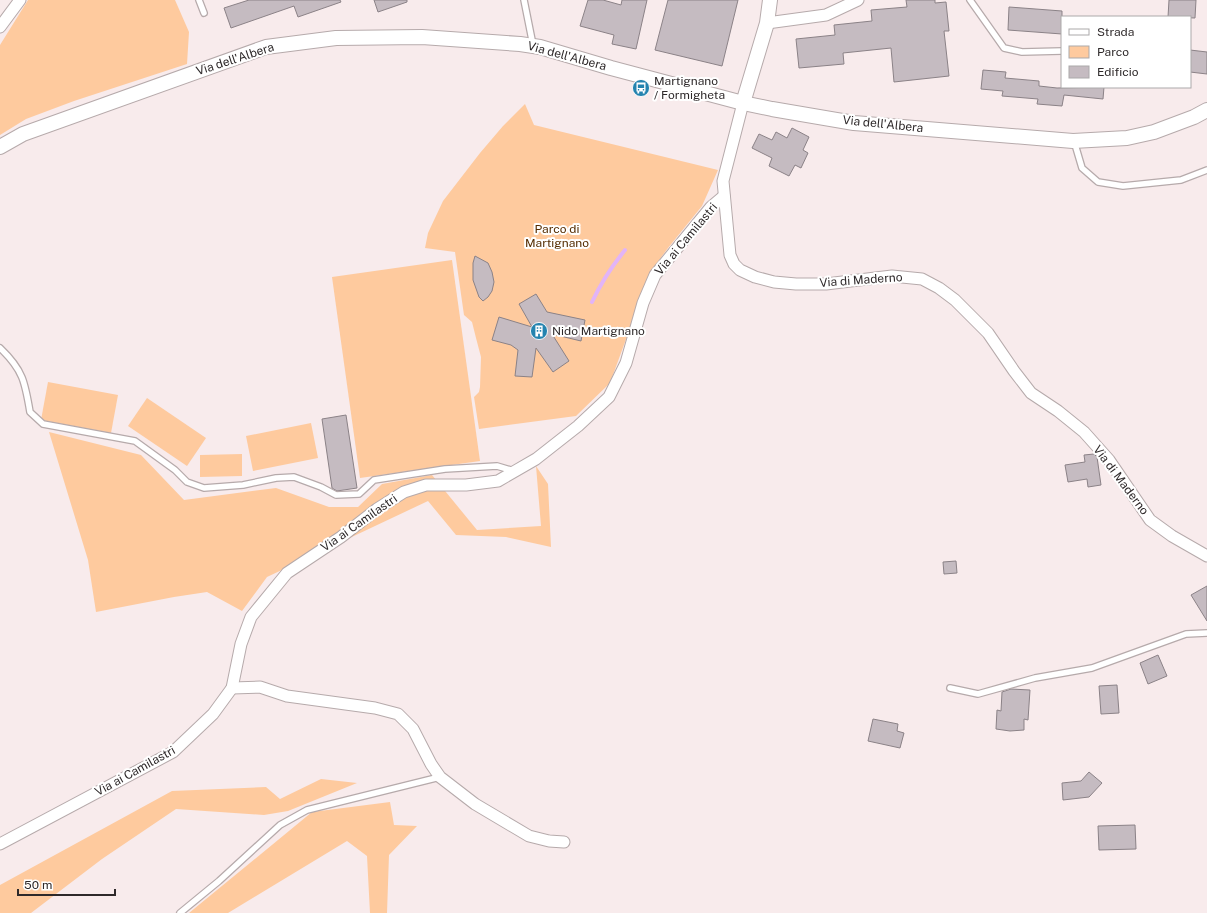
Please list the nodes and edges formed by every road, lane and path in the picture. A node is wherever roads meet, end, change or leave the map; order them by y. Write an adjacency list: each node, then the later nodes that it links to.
1 (20, 0): 9 (street)
2 (199, 0): 7 (lane)
3 (524, 0): 10 (lane)
4 (770, 0): 8 (street)
5 (858, 0): 8 (street)
6 (970, 0): 11 (lane)
7 (204, 14)
8 (767, 23): 12 (street)
9 (0, 27)
10 (533, 46): 12 (street, Via dell'Albera); 15 (street, Via dell'Albera)
11 (1061, 51)
12 (743, 103): 14 (street, Via dell'Albera); 17 (street, Via di Maderno)
13 (1207, 110): 14 (street, Via dell'Albera)
14 (1073, 141): 16 (lane)
15 (0, 147)
16 (1207, 170)
17 (724, 196): 19 (street, Via ai Camilastri); 20 (street, Via di Maderno)
18 (0, 348): 19 (lane)
19 (514, 471): 22 (street, Via ai Camilastri)
20 (1207, 556)
21 (1207, 632): 23 (lane)
22 (232, 688): 24 (street); 26 (street, Via ai Camilastri)
23 (950, 688)
24 (440, 777): 25 (street); 27 (lane)
25 (564, 842)
26 (0, 844)
27 (180, 913)

